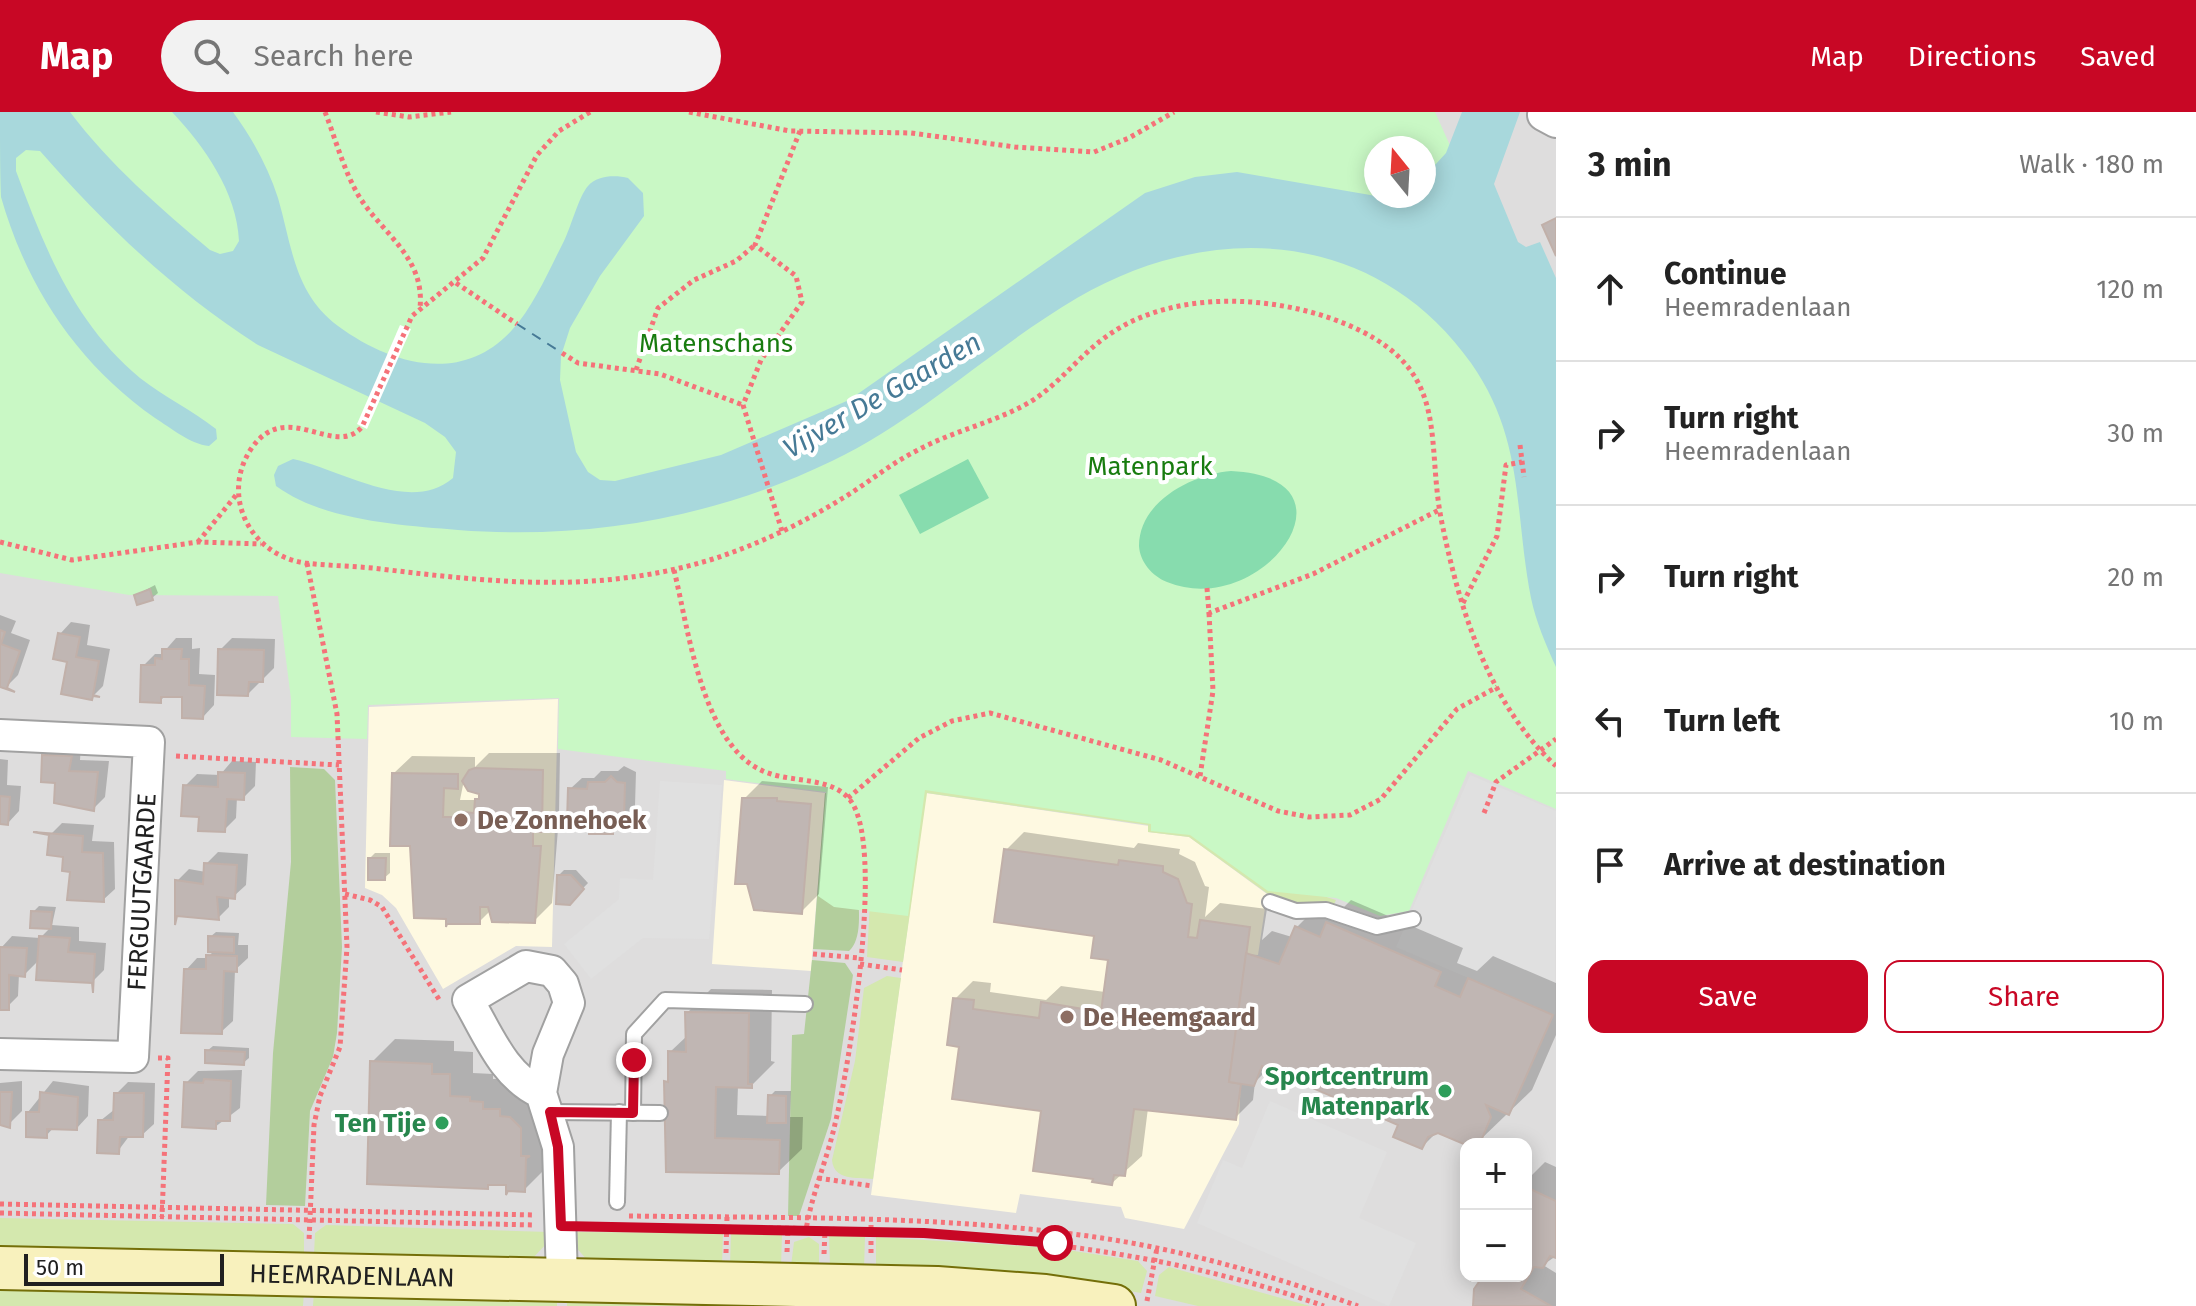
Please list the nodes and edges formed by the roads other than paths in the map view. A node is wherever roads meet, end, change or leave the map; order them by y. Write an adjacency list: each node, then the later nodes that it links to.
1 (0, 735): 5 (street, FERGUUTGAARDE)
2 (1270, 902): 3 (lane)
3 (1413, 919)
4 (805, 1004): 7 (lane)
5 (0, 1054)
6 (545, 1102): 6 (street); 7 (lane); 11 (street)
7 (626, 1112): 8 (lane); 9 (lane)
8 (660, 1113)
9 (619, 1209)
10 (0, 1268): 11 (street, HEEMRADENLAAN)
11 (562, 1279): 12 (street, HEEMRADENLAAN)
12 (787, 1295): 13 (street, HEEMRADENLAAN)
13 (1114, 1306)

